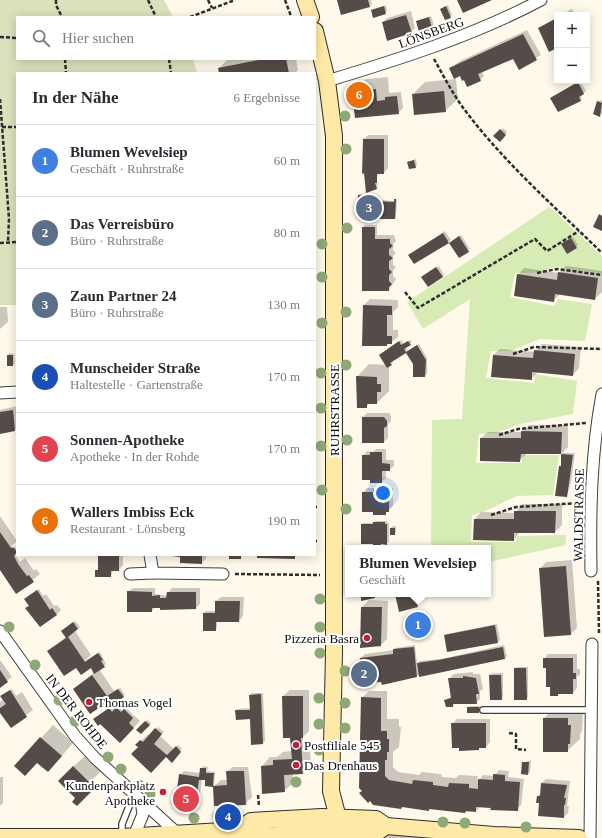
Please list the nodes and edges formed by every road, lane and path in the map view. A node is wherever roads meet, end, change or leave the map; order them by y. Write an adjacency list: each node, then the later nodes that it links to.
1 (56, 0): 9 (path)
2 (148, 0): 10 (path)
3 (208, 0): 8 (path)
4 (235, 0): 8 (path)
5 (285, 0): 12 (path)
6 (305, 0): 13 (street)
7 (541, 0): 17 (street, LÖNSBERG)
8 (212, 9): 11 (path)
9 (62, 16)
10 (156, 16)
11 (193, 16)
12 (290, 16)
13 (311, 16)
14 (316, 35): 22 (street, RUHRSTRASSE)
15 (0, 37): 16 (path)
16 (16, 38)
17 (428, 50): 22 (street, LÖNSBERG); 26 (path)
18 (65, 60): 20 (path)
19 (169, 60): 21 (path)
20 (66, 72)
21 (171, 72)
22 (327, 82): 48 (street, RUHRSTRASSE)
23 (0, 99): 24 (path)
24 (2, 127): 25 (path); 27 (path)
25 (16, 128)
26 (579, 230): 30 (path); 33 (path)
27 (8, 242): 28 (path); 29 (path)
28 (16, 242)
29 (0, 243)
30 (602, 253)
31 (538, 273): 32 (path)
32 (602, 275)
33 (405, 292)
34 (602, 349): 35 (path)
35 (513, 354)
36 (16, 392): 37 (street)
37 (0, 393)
38 (602, 394): 39 (street, WALDSTRASSE)
39 (597, 422): 40 (path); 41 (street, WALDSTRASSE)
40 (499, 435)
41 (590, 503): 42 (path); 44 (street, WALDSTRASSE)
42 (491, 515)
43 (150, 556): 45 (street)
44 (591, 570): 50 (path, WALDSTRASSE)
45 (153, 573): 46 (street); 47 (street)
46 (130, 574)
47 (223, 574): 48 (path)
48 (333, 574): 58 (street, RUHRSTRASSE)
49 (0, 631): 56 (street, IN DER ROHDE)
50 (592, 644): 51 (street)
51 (596, 704): 52 (lane); 63 (street)
52 (483, 710)
53 (509, 733): 54 (path)
54 (526, 750)
55 (258, 795): 57 (path)
56 (137, 797): 59 (street, IN DER ROHDE); 60 (lane); 60 (street)
57 (259, 809)
58 (329, 829): 59 (street); 62 (street)
59 (177, 833): 60 (street)
60 (128, 836): 61 (street)
61 (0, 837)
62 (579, 838)
63 (590, 838)

